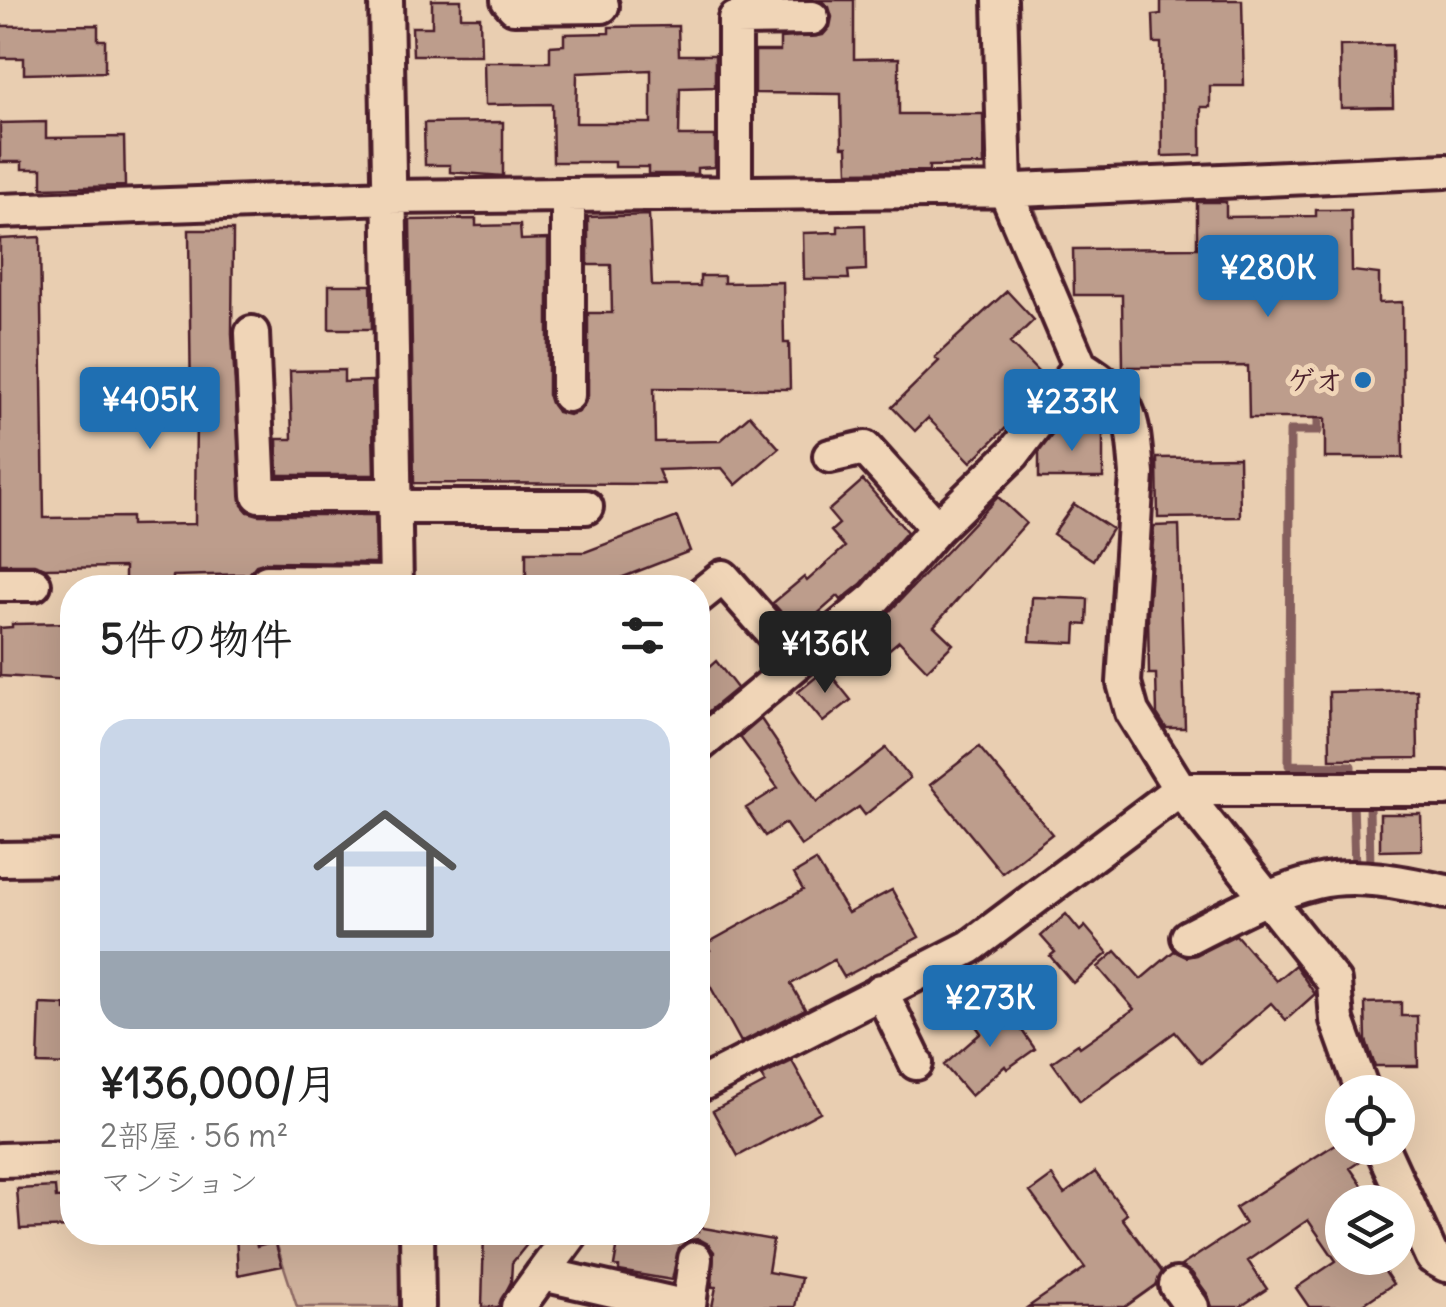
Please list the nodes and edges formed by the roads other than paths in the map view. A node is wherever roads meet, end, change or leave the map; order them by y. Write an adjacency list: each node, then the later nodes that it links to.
1 (386, 0): 10 (street)
2 (508, 0): 4 (street)
3 (1000, 0): 7 (street)
4 (602, 6)
5 (812, 18): 8 (street)
6 (1446, 172): 7 (street)
7 (1005, 190): 8 (street); 13 (street)
8 (734, 194): 9 (street)
9 (568, 195): 10 (street); 14 (street)
10 (389, 197): 11 (street); 16 (street)
11 (0, 211)
12 (252, 333): 16 (street)
13 (1080, 366): 18 (street); 25 (street)
14 (568, 395)
15 (830, 456): 18 (street)
16 (394, 501): 17 (street); 19 (street)
17 (586, 507)
18 (937, 528): 23 (street)
19 (396, 575)
20 (0, 584): 21 (street)
21 (34, 584)
22 (710, 588): 23 (street)
23 (798, 662): 24 (street)
24 (710, 736)
25 (1180, 789): 26 (street); 30 (street); 32 (street)
26 (1446, 789)
27 (60, 858): 28 (street)
28 (0, 859)
29 (1446, 892): 30 (street)
30 (1270, 898): 31 (street); 34 (street)
31 (1188, 937)
32 (881, 991): 33 (street); 35 (street)
33 (916, 1064)
34 (1357, 1075)
35 (710, 1080)
36 (60, 1158): 37 (street)
37 (0, 1160)
38 (1415, 1229): 42 (street)
39 (416, 1245): 45 (street)
40 (563, 1245): 43 (street)
41 (695, 1259): 44 (street)
42 (1446, 1266)
43 (542, 1274): 44 (street); 46 (street)
44 (688, 1306)
45 (418, 1307)
46 (518, 1307)

